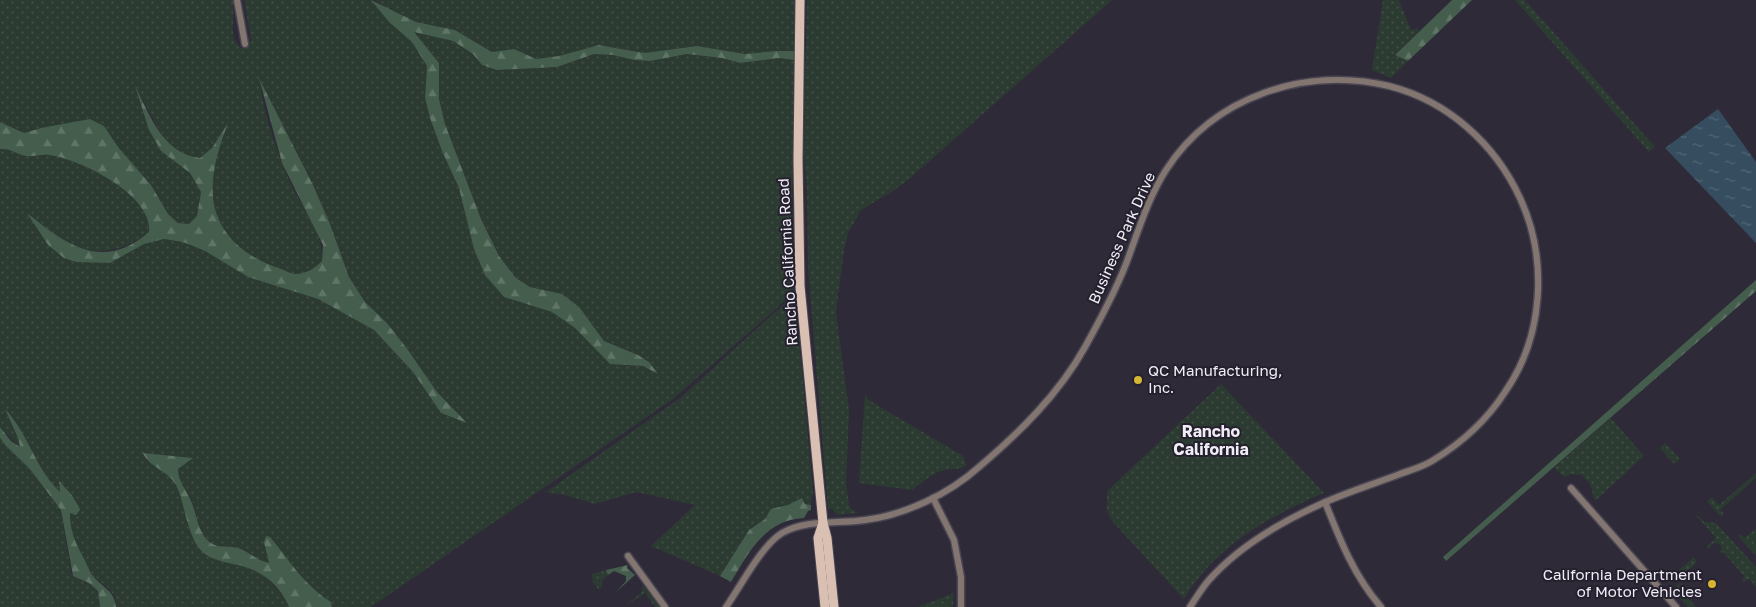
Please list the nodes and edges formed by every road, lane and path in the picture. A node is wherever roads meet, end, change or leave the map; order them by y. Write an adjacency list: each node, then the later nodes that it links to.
1 (237, 0): 3 (street)
2 (800, 0): 7 (main road, Rancho California Road)
3 (245, 44)
4 (1571, 488): 16 (street)
5 (933, 498): 6 (street, Business Park Drive); 7 (street, Business Park Drive); 13 (street)
6 (1325, 502): 14 (street, Business Park Drive); 15 (street)
7 (823, 523): 10 (street, Business Park Drive); 11 (main road, Rancho California Road); 12 (main road, Rancho California Road)
8 (628, 556): 9 (street)
9 (665, 607)
10 (726, 607)
11 (824, 607)
12 (834, 607)
13 (961, 607)
14 (1190, 607)
15 (1382, 607)
16 (1676, 607)

